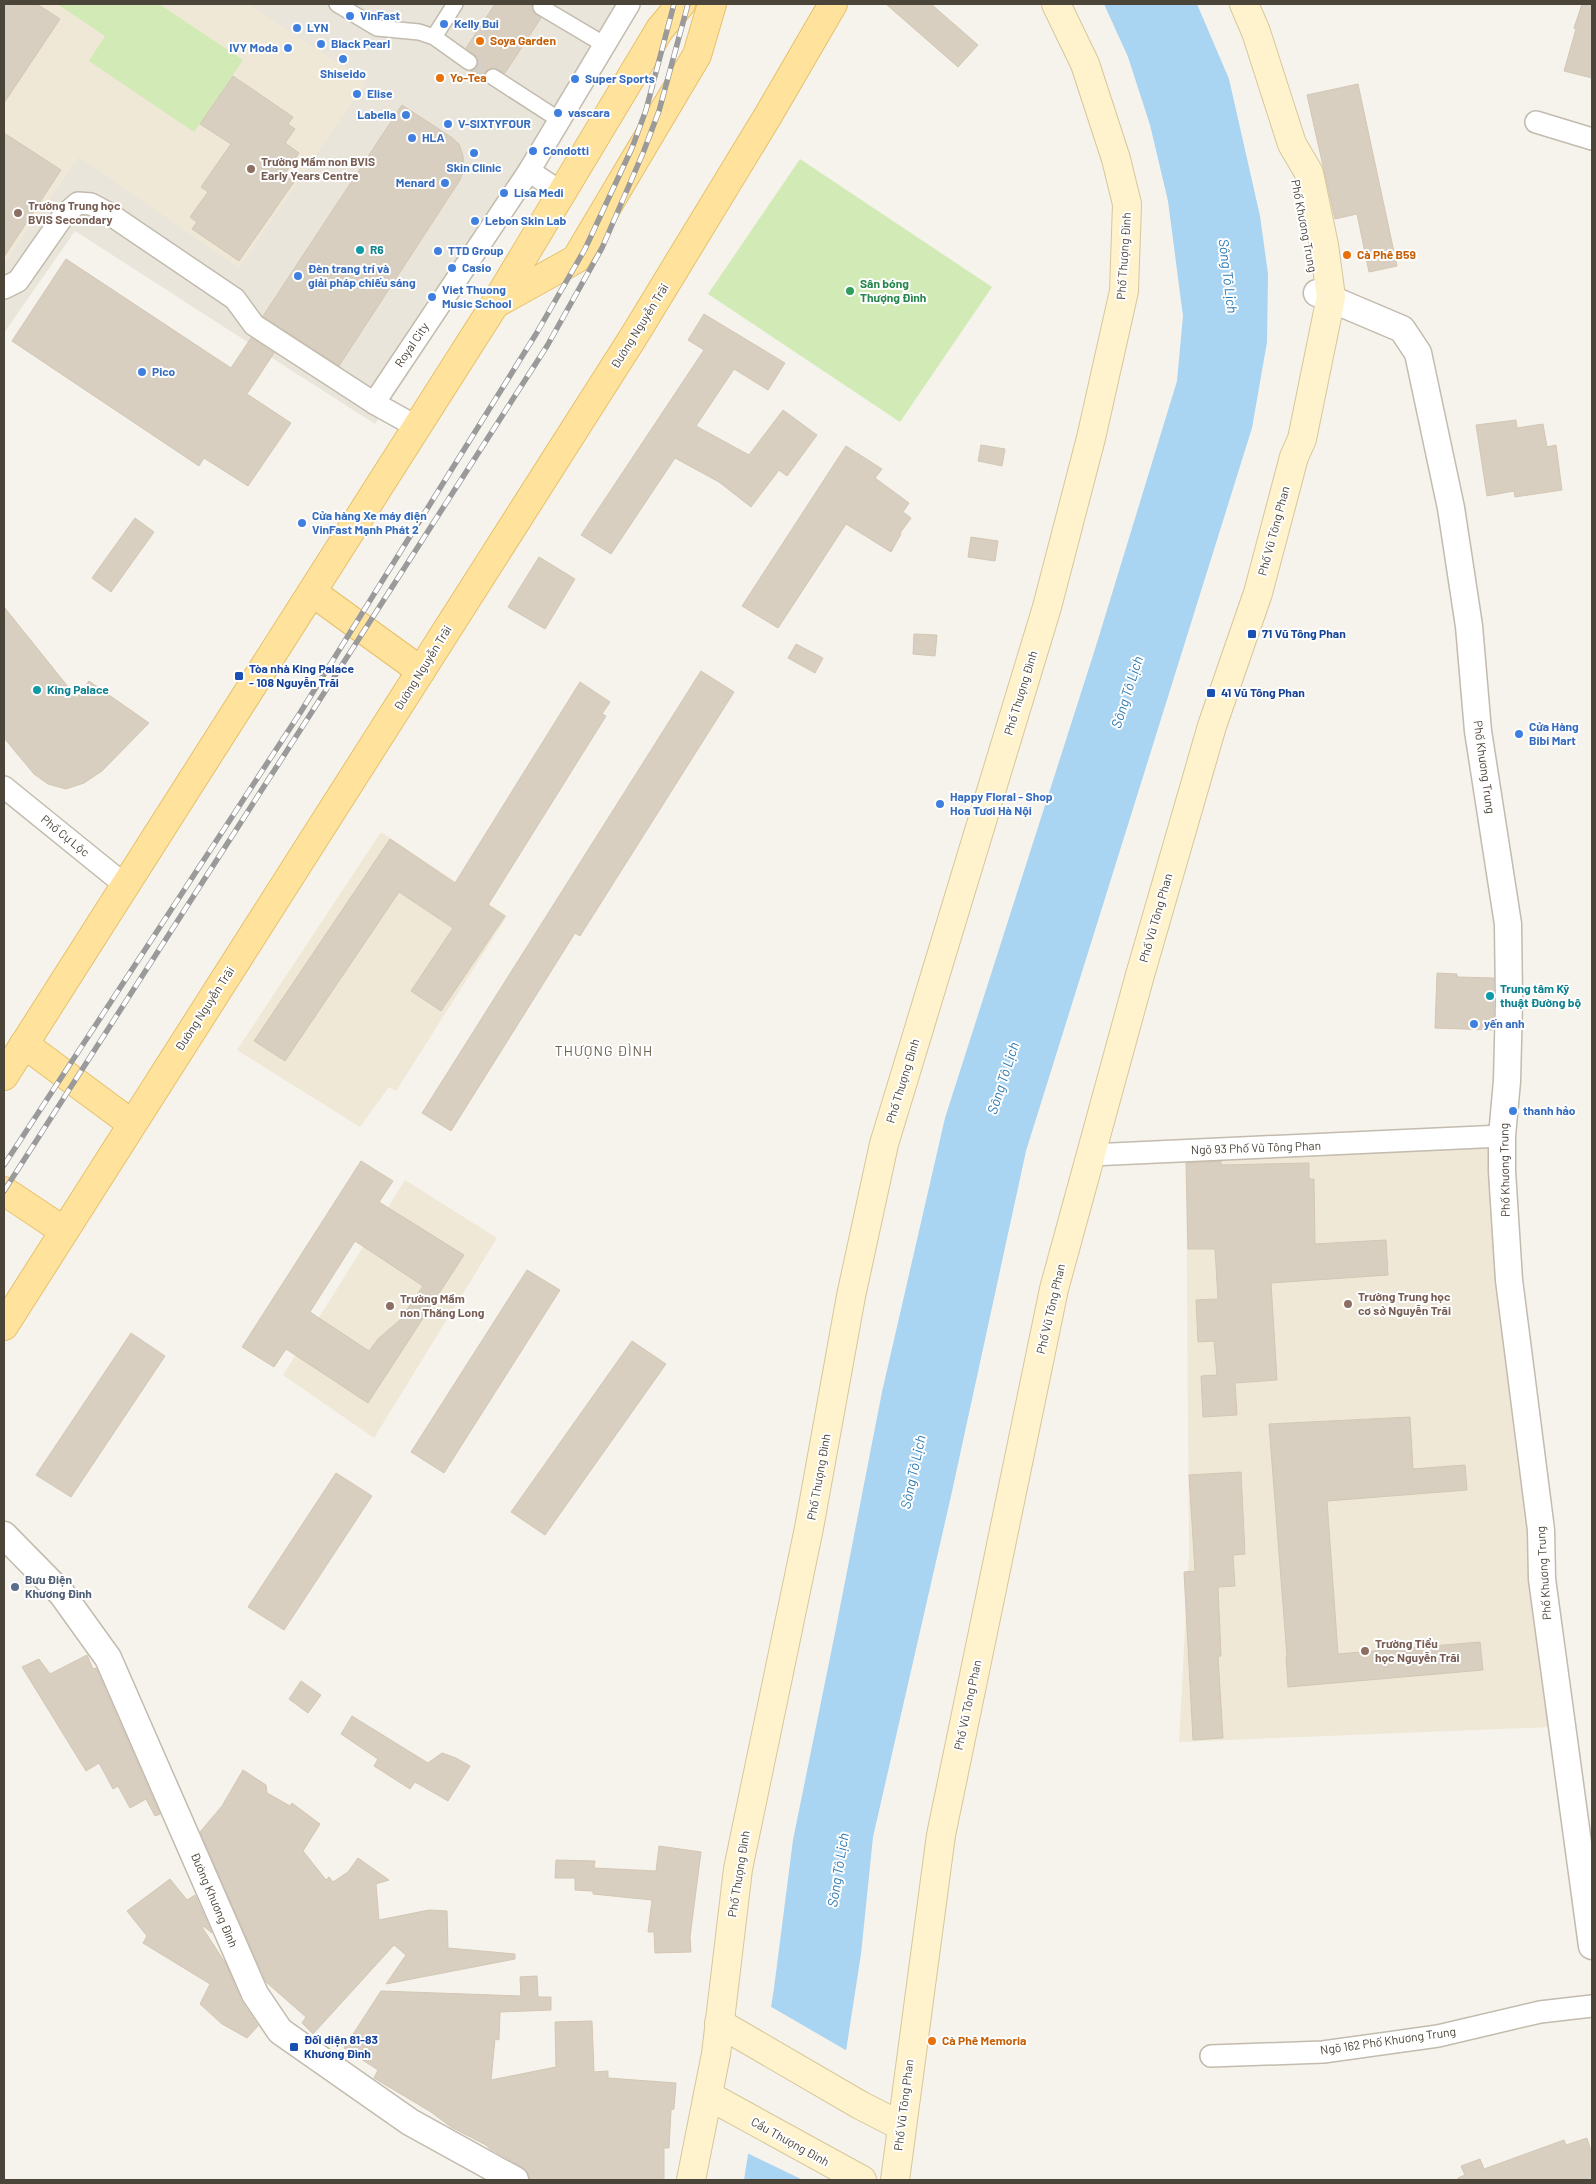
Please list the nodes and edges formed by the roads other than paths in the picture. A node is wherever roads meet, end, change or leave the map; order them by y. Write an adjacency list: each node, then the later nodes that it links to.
1 (337, 4): 10 (street)
2 (455, 4): 10 (street)
3 (629, 4): 11 (street, Royal City)
4 (681, 4): 18 (main road)
5 (712, 4): 21 (main road)
6 (833, 4): 25 (main road, Đường Nguyễn Trãi)
7 (1056, 4): 39 (main road, Phố Thượng Đình)
8 (1244, 4): 20 (main road, Phố Khương Trung)
9 (541, 6): 11 (street)
10 (434, 38): 12 (street)
11 (605, 45): 14 (street, Royal City)
12 (469, 62)
13 (493, 77): 14 (street)
14 (558, 119): 17 (street, Royal City)
15 (1536, 122): 16 (street)
16 (1592, 139)
17 (528, 171): 18 (street); 22 (street, Royal City)
18 (562, 193): 21 (main road)
19 (4, 288): 22 (street)
20 (1324, 295): 31 (street, Phố Khương Trung); 32 (main road, Phố Vũ Tông Phan)
21 (495, 304): 23 (main road)
22 (374, 403): 23 (street)
23 (416, 427): 24 (main road)
24 (312, 592): 25 (main road); 27 (main road)
25 (421, 671): 30 (main road, Đường Nguyễn Trãi)
26 (4, 787): 27 (street, Phố Cự Lộc)
27 (125, 885): 28 (main road)
28 (24, 1044): 29 (main road); 30 (main road)
29 (4, 1076)
30 (132, 1124): 34 (main road, Đường Nguyễn Trãi)
31 (1502, 1136): 32 (street, Ngõ 93 Phố Vũ Tông Phan); 37 (street, Phố Khương Trung)
32 (1091, 1155): 42 (main road, Phố Vũ Tông Phan)
33 (4, 1191): 34 (main road)
34 (64, 1231): 35 (main road, Đường Nguyễn Trãi)
35 (4, 1326)
36 (4, 1535): 44 (street, Đường Khương Đình)
37 (1592, 1946)
38 (1592, 2006): 40 (street, Ngõ 162 Phố Khương Trung)
39 (719, 2023): 41 (main road, Phố Thượng Đình); 42 (main road)
40 (1211, 2056)
41 (709, 2096): 43 (main road, Cầu Thượng Đình); 45 (main road, Phố Thượng Đình)
42 (901, 2126): 46 (main road, Phố Vũ Tông Phan)
43 (856, 2177)
44 (515, 2180)
45 (691, 2180)
46 (895, 2180)

